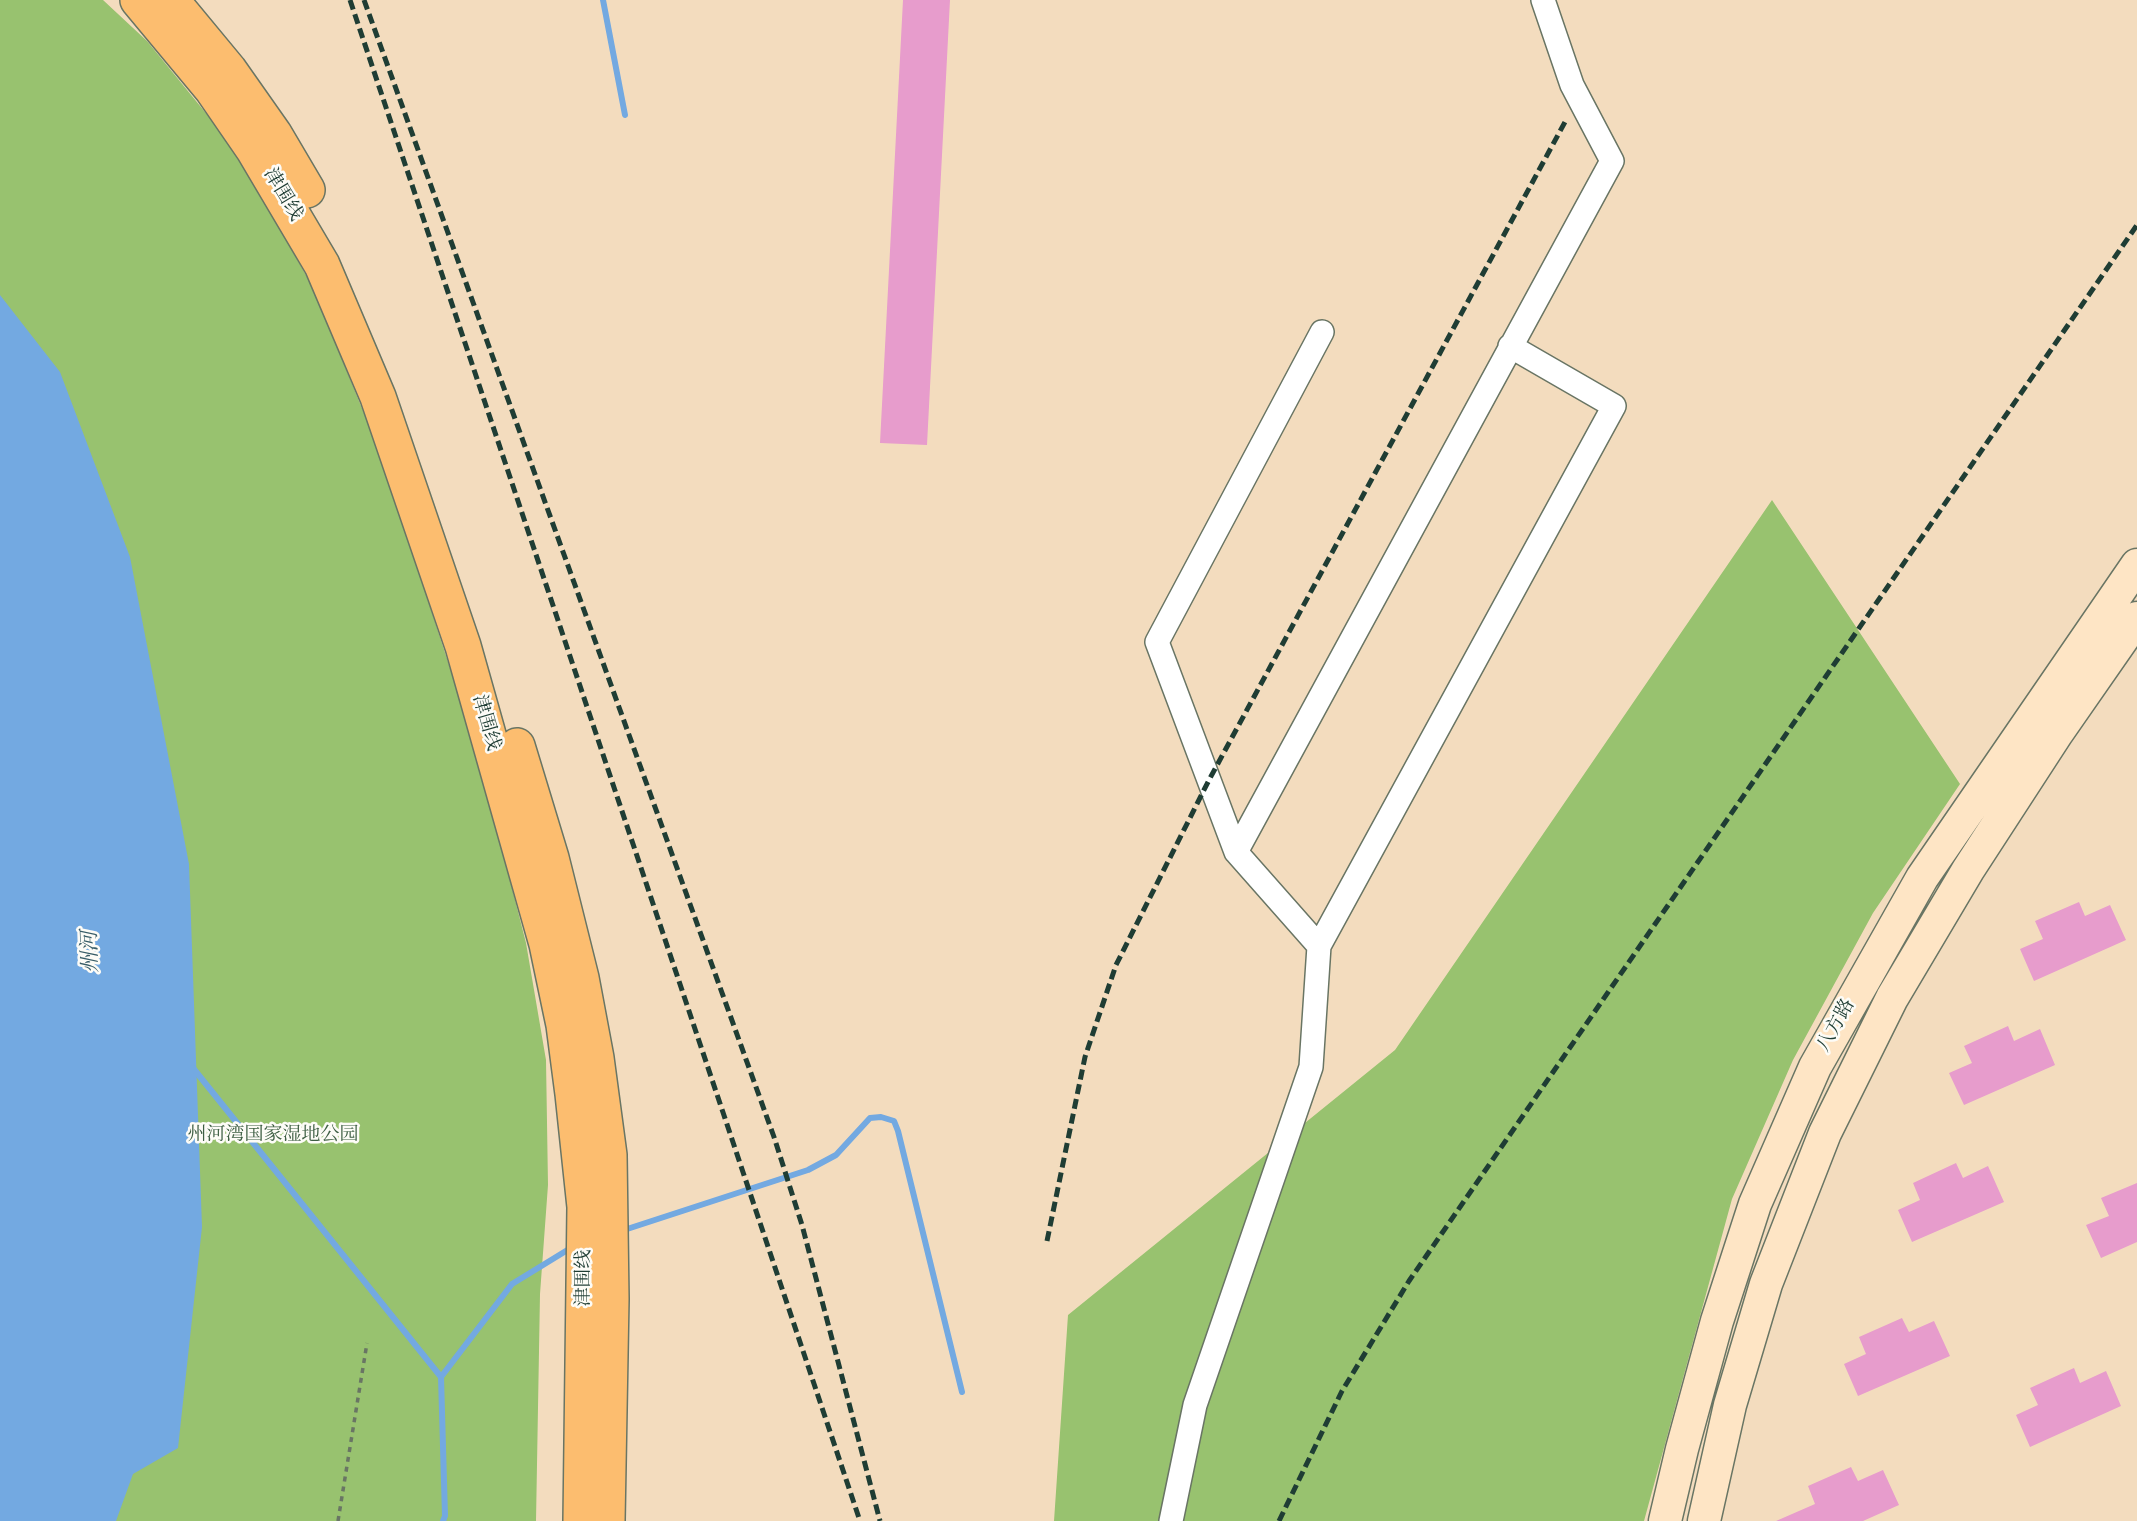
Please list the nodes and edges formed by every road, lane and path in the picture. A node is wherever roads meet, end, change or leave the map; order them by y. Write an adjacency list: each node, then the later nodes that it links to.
1 (138, 0): 10 (main road, 津围线)
2 (171, 0): 10 (main road, 津围线)
3 (1543, 0): 5 (street)
4 (1322, 332): 8 (street)
5 (1510, 346): 8 (street); 9 (street)
6 (2130, 576): 17 (main road, 八方路)
7 (2137, 618): 18 (main road, 八方路)
8 (1236, 852): 9 (street)
9 (1319, 946): 16 (street)
10 (598, 1203): 11 (main road, 津围线)
11 (598, 1260): 14 (main road, 津围线); 15 (main road, 津围线)
12 (367, 1343): 13 (path)
13 (338, 1521)
14 (581, 1521)
15 (607, 1521)
16 (1171, 1521)
17 (1665, 1521)
18 (1704, 1521)

